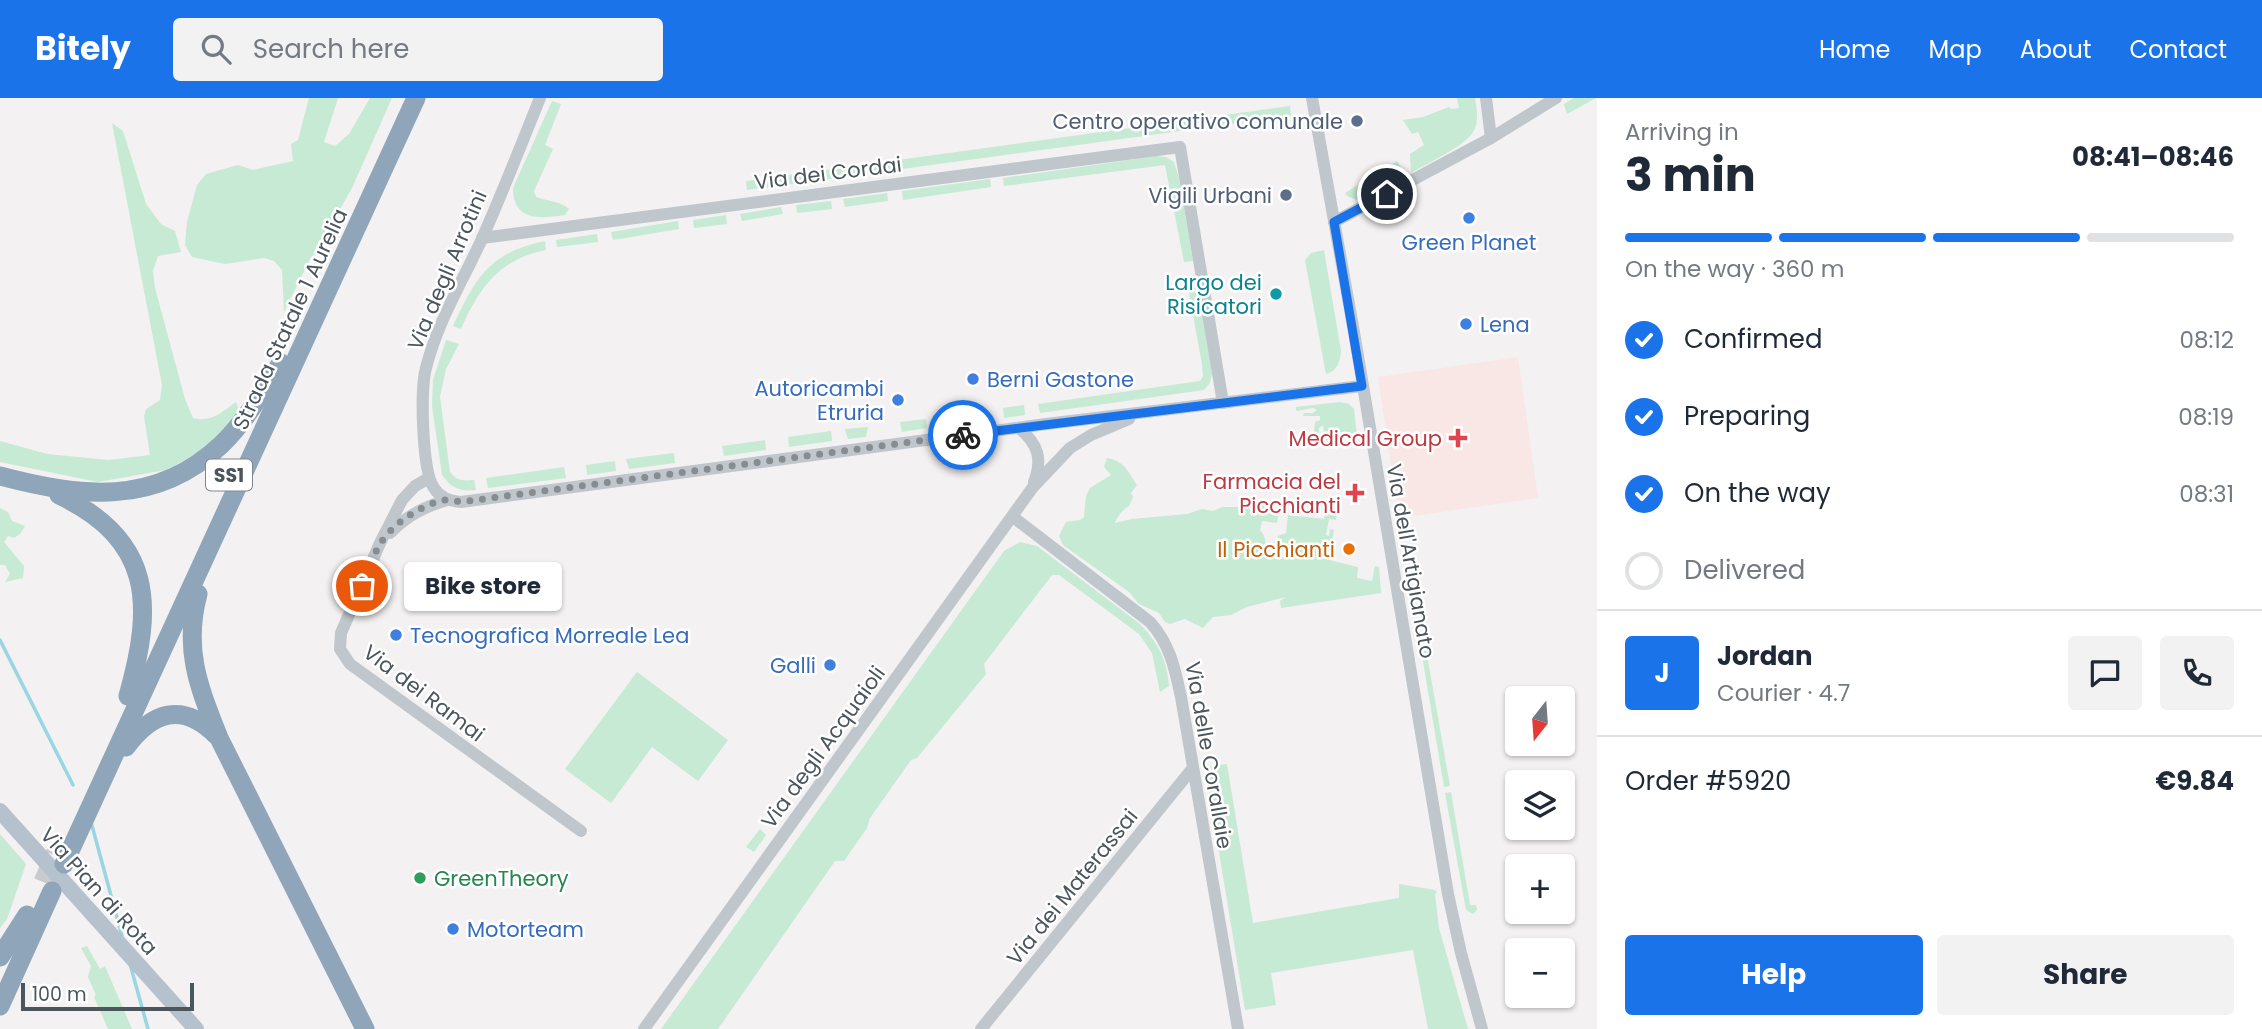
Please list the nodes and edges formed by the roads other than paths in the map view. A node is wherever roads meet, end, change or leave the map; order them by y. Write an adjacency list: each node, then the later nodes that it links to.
1 (403, 98): 10 (highway, Strada Statale 1 Aurelia / SS1)
2 (416, 98): 21 (highway, Strada Statale 1 Aurelia / SS1)
3 (540, 98): 9 (street, Via degli Arrotini)
4 (1312, 98): 8 (street, Via dell'Artigianato)
5 (1486, 98): 7 (street)
6 (1556, 98): 7 (street)
7 (1491, 138): 8 (street)
8 (1334, 222): 11 (street, Via dell'Artigianato)
9 (482, 238): 12 (street, Via dei Cordai); 16 (street, Via degli Arrotini)
10 (281, 363): 17 (highway); 23 (highway, Strada Statale 1 Aurelia / SS1)
11 (1362, 386): 12 (street); 38 (street, Via dell'Artigianato)
12 (1223, 403): 13 (street)
13 (1144, 413): 14 (street); 18 (street, Via degli Acquaioli)
14 (1019, 428): 18 (street, Via degli Acquaioli); 19 (street)
15 (0, 476): 17 (highway)
16 (429, 478): 19 (street); 22 (street, Via dei Ramai)
17 (38, 486): 23 (highway)
18 (1033, 487): 20 (street, Via degli Acquaioli)
19 (447, 500): 22 (street, Via dei Ramai)
20 (1013, 517): 25 (street, Via delle Corallaie); 35 (street, Via degli Acquaioli)
21 (222, 522): 24 (highway); 26 (highway, Strada Statale 1 Aurelia / SS1)
22 (380, 543): 28 (street, Via dei Ramai)
23 (128, 696): 26 (highway, Strada Statale 1 Aurelia / SS1)
24 (219, 738): 26 (highway); 34 (highway)
25 (1192, 769): 36 (street, Via dei Materassai); 37 (street, Via delle Corallaie)
26 (98, 792)
27 (0, 811): 33 (main road, Via Pian di Rota)
28 (581, 831)
29 (27, 915): 30 (highway); 31 (highway); 32 (highway)
30 (0, 957)
31 (0, 975)
32 (0, 1006)
33 (195, 1029)
34 (365, 1029)
35 (644, 1029)
36 (981, 1029)
37 (1238, 1029)
38 (1482, 1029)

